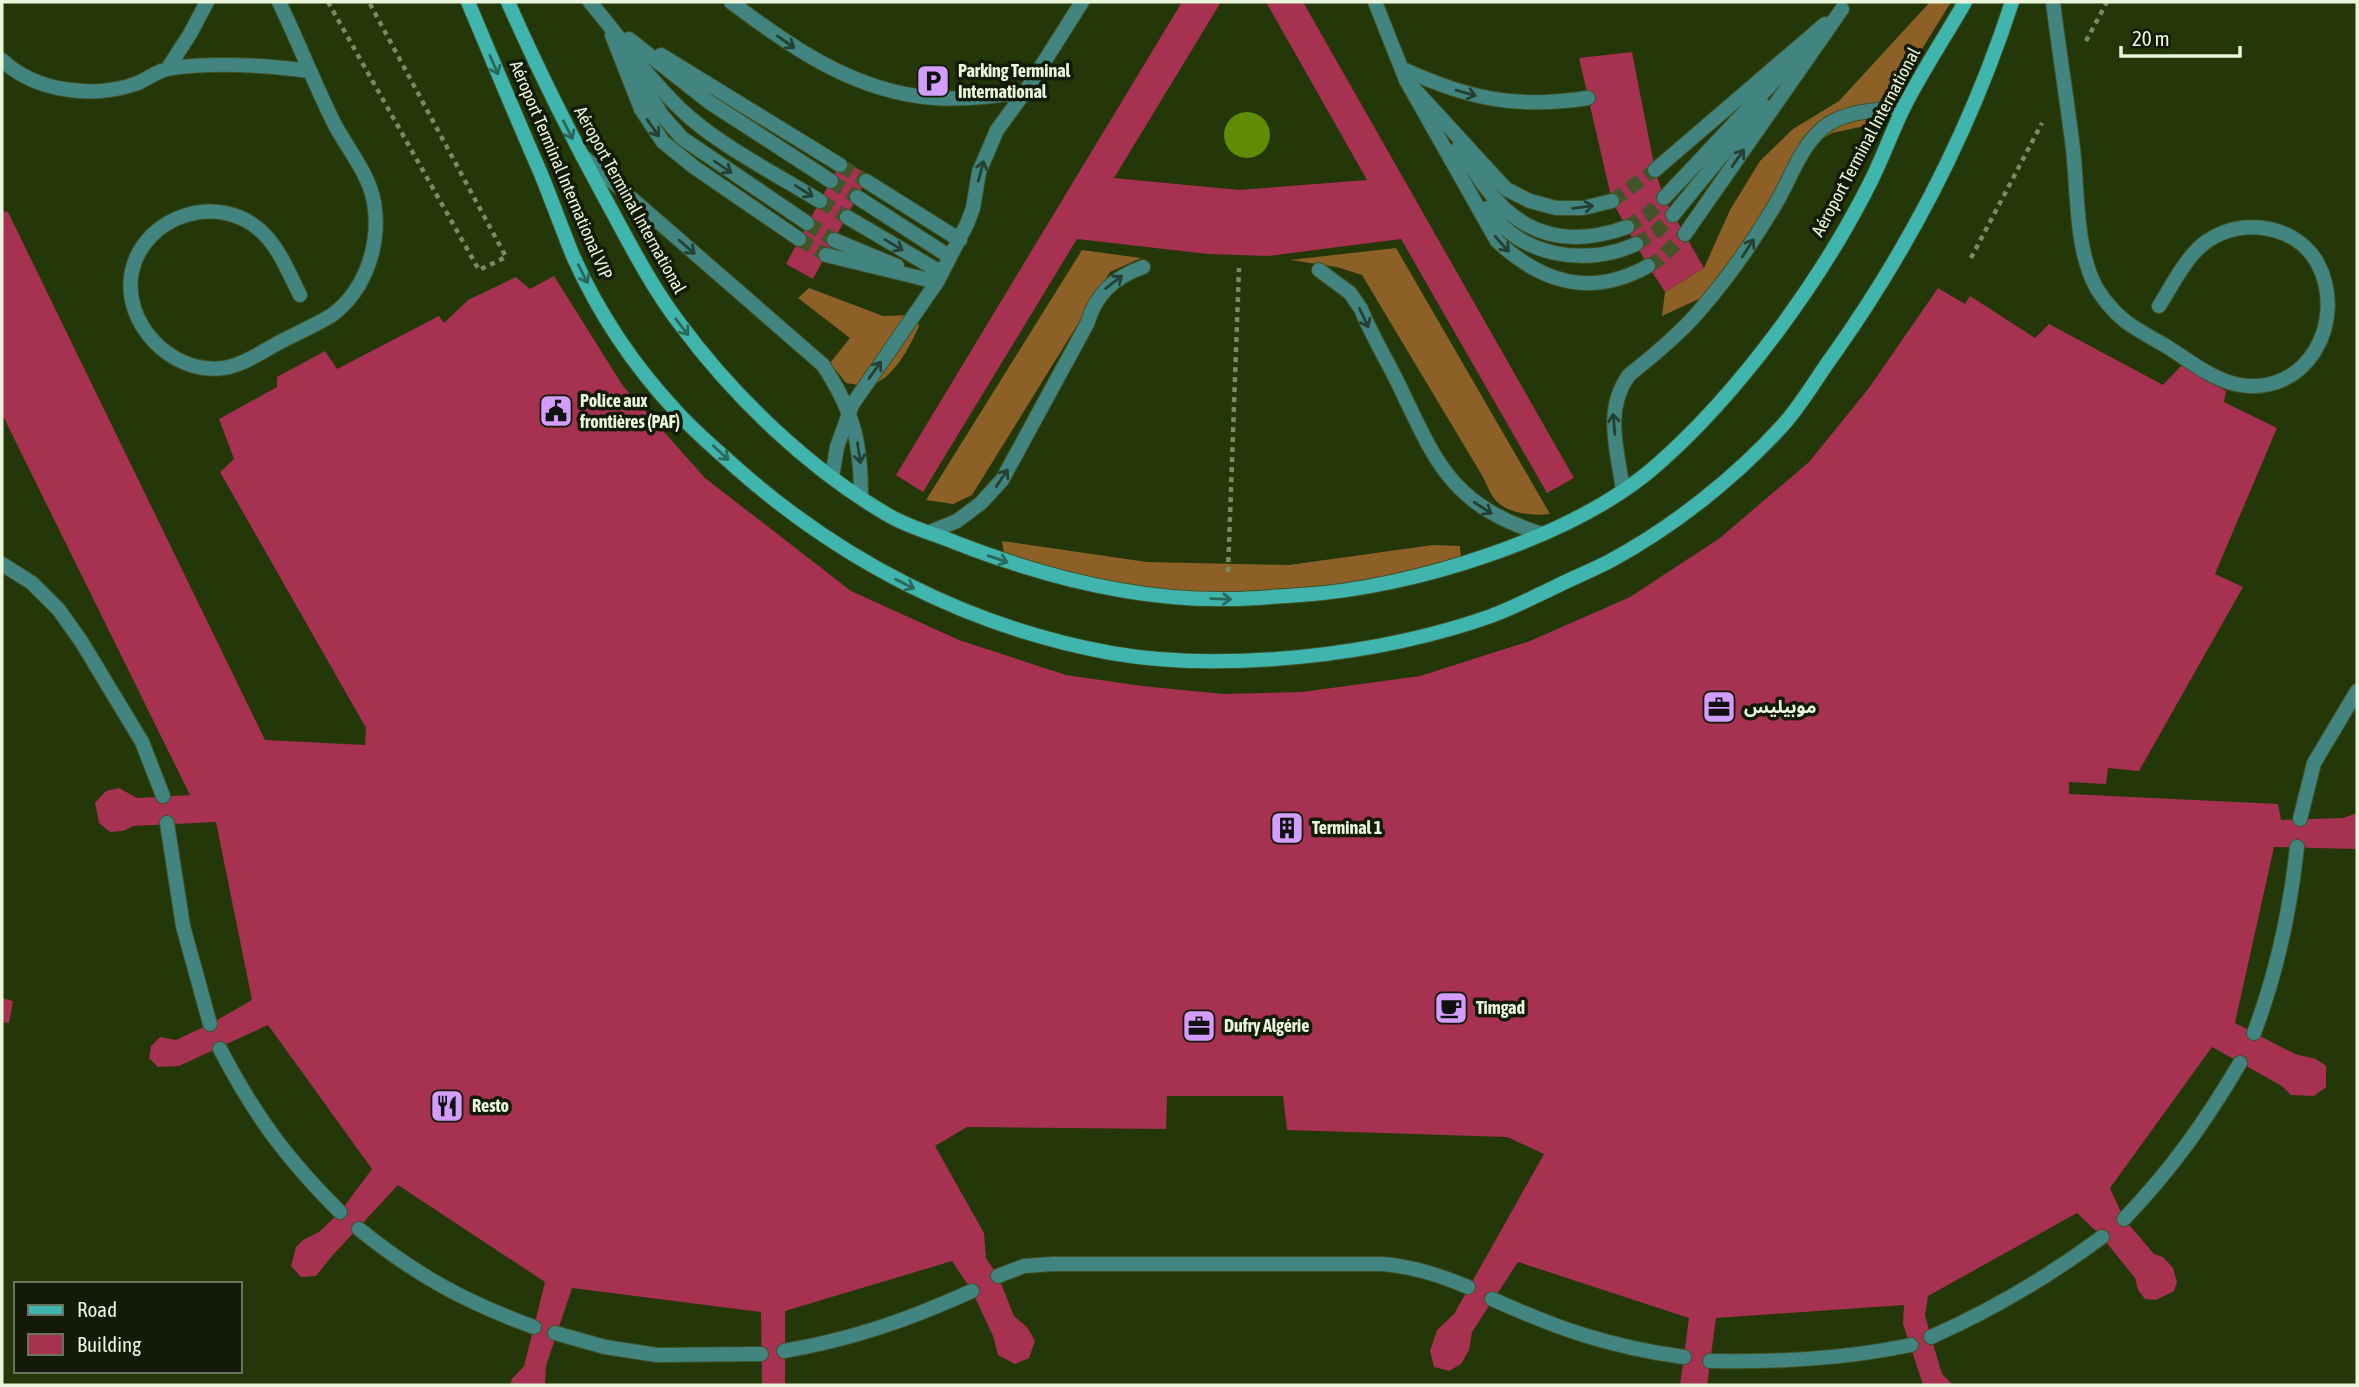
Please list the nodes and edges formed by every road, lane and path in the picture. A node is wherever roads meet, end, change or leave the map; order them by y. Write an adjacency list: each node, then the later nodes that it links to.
1 (206, 2): 18 (street)
2 (279, 2): 19 (street)
3 (328, 2): 4 (path)
4 (369, 2)
5 (468, 2): 12 (main road, Aéroport Terminal International VIP, one-way to 12)
6 (508, 2): 25 (main road, Aéroport Terminal International, one-way to 25)
7 (590, 2): 16 (street)
8 (731, 2): 22 (street, one-way to 22)
9 (1082, 2): 22 (street)
10 (1375, 2): 20 (street)
11 (1965, 2): 24 (main road, Aéroport Terminal International)
12 (2012, 2)
13 (2053, 2): 21 (street)
14 (2107, 2): 21 (path)
15 (1845, 5): 27 (street); 31 (street); 34 (street); 38 (street, one-way to 15)
16 (606, 21): 26 (street); 28 (street); 32 (street, one-way to 32); 36 (street, one-way to 36); 39 (street, one-way to 39)
17 (2, 60): 18 (street)
18 (168, 68): 19 (street)
19 (310, 71): 51 (street)
20 (1405, 74): 23 (street, one-way to 23); 33 (street, one-way to 33); 37 (street); 42 (street); 47 (street, one-way to 47)
21 (2064, 81): 45 (path); 52 (street)
22 (1025, 92): 41 (street, one-way to 22)
23 (1588, 98)
24 (1904, 106): 55 (main road, Aéroport Terminal International); 55 (street, one-way to 24)
25 (580, 154): 53 (street, one-way to 53); 54 (main road, Aéroport Terminal International, one-way to 54)
26 (839, 165)
27 (1655, 170)
28 (831, 181)
29 (866, 181): 41 (street)
30 (857, 197): 44 (street)
31 (1664, 198)
32 (820, 201)
33 (1612, 201)
34 (1673, 215)
35 (847, 217): 50 (street, one-way to 50)
36 (807, 223)
37 (1627, 227)
38 (1685, 234)
39 (799, 239)
40 (834, 240): 50 (street)
41 (960, 240): 44 (street)
42 (1636, 244)
43 (826, 255): 50 (street)
44 (950, 257): 50 (street)
45 (1971, 258)
46 (1143, 267): 57 (street, one-way to 46)
47 (1648, 267)
48 (1239, 268): 60 (path)
49 (1319, 270): 58 (street, one-way to 58)
50 (939, 277): 53 (street, one-way to 50)
51 (300, 295)
52 (2159, 306)
53 (849, 413): 54 (street); 56 (street, one-way to 56)
54 (832, 477): 56 (main road, Aéroport Terminal International)
55 (1623, 491): 58 (main road, Aéroport Terminal International)
56 (861, 497): 57 (main road, Aéroport Terminal International)
57 (930, 532): 60 (main road, Aéroport Terminal International, one-way to 60)
58 (1542, 534): 60 (main road, Aéroport Terminal International)
59 (2, 564): 62 (street)
60 (1227, 599)
61 (2357, 691): 63 (street)
62 (163, 796)
63 (2300, 819)
64 (167, 823): 66 (street)
65 (2297, 847): 67 (street)
66 (210, 1024)
67 (2254, 1033)
68 (220, 1049): 70 (street)
69 (2240, 1063): 71 (street)
70 (340, 1212)
71 (2124, 1219)
72 (359, 1229): 78 (street)
73 (2102, 1237): 80 (street)
74 (998, 1276): 75 (street)
75 (1468, 1287)
76 (971, 1291): 82 (street)
77 (1492, 1299): 84 (street)
78 (534, 1327)
79 (555, 1334): 83 (street)
80 (1931, 1337)
81 (1911, 1345): 85 (street)
82 (784, 1351)
83 (761, 1354)
84 (1684, 1357)
85 (1710, 1361)

